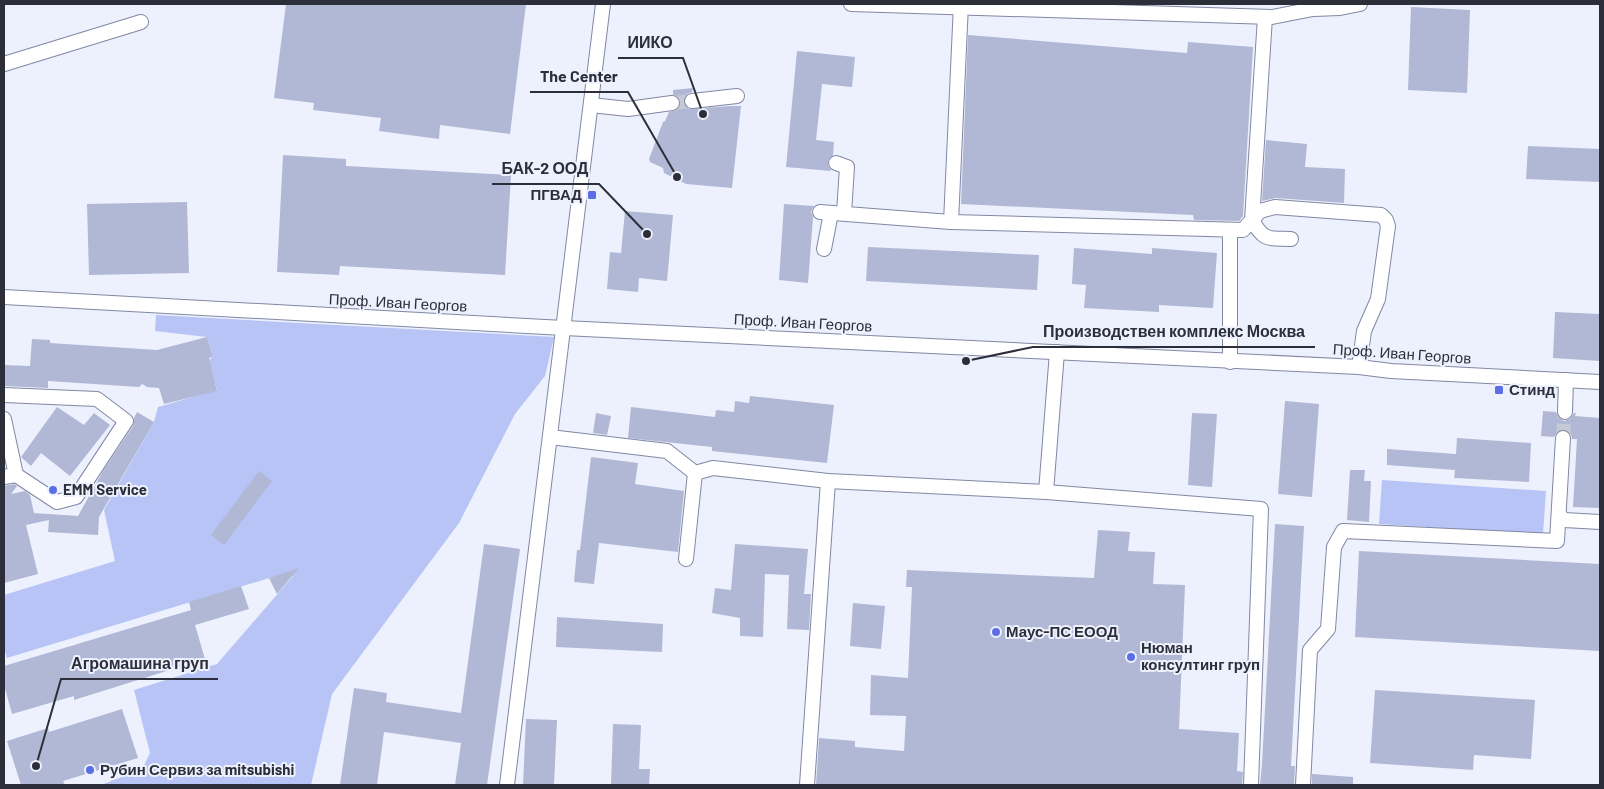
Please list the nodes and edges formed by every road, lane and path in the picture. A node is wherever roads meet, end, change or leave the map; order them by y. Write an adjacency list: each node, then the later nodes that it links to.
1 (603, 4): 11 (street)
2 (851, 4): 4 (street)
3 (1360, 4): 5 (street)
4 (961, 6): 5 (street); 15 (street)
5 (1265, 17): 14 (street)
6 (141, 22): 7 (street)
7 (4, 64)
8 (738, 96): 9 (street)
9 (692, 101)
10 (672, 103): 11 (street)
11 (591, 105): 20 (street)
12 (836, 163): 13 (street)
13 (832, 213): 15 (street); 18 (street)
14 (1252, 220): 16 (street); 17 (street); 23 (street)
15 (951, 222): 16 (street)
16 (1230, 230): 22 (street)
17 (1291, 239)
18 (824, 249)
19 (4, 297): 20 (street, Проф. Иван Георгов)
20 (564, 328): 21 (street, Проф. Иван Георгов); 29 (street)
21 (1057, 352): 22 (street, Проф. Иван Георгов); 34 (street)
22 (1230, 362): 23 (street, Проф. Иван Георгов)
23 (1359, 367): 24 (street, Проф. Иван Георгов)
24 (1566, 380): 25 (street, Проф. Иван Георгов); 27 (street)
25 (1600, 382)
26 (4, 395): 32 (street)
27 (1565, 412)
28 (4, 418): 32 (street)
29 (550, 437): 31 (street); 38 (street)
30 (1563, 438): 35 (street)
31 (695, 473): 33 (street); 37 (street)
32 (10, 476)
33 (828, 481): 34 (street); 39 (street)
34 (1046, 492): 40 (street)
35 (1559, 515): 36 (street); 41 (street)
36 (1600, 522)
37 (686, 558)
38 (507, 785)
39 (807, 785)
40 (1251, 785)
41 (1303, 785)

